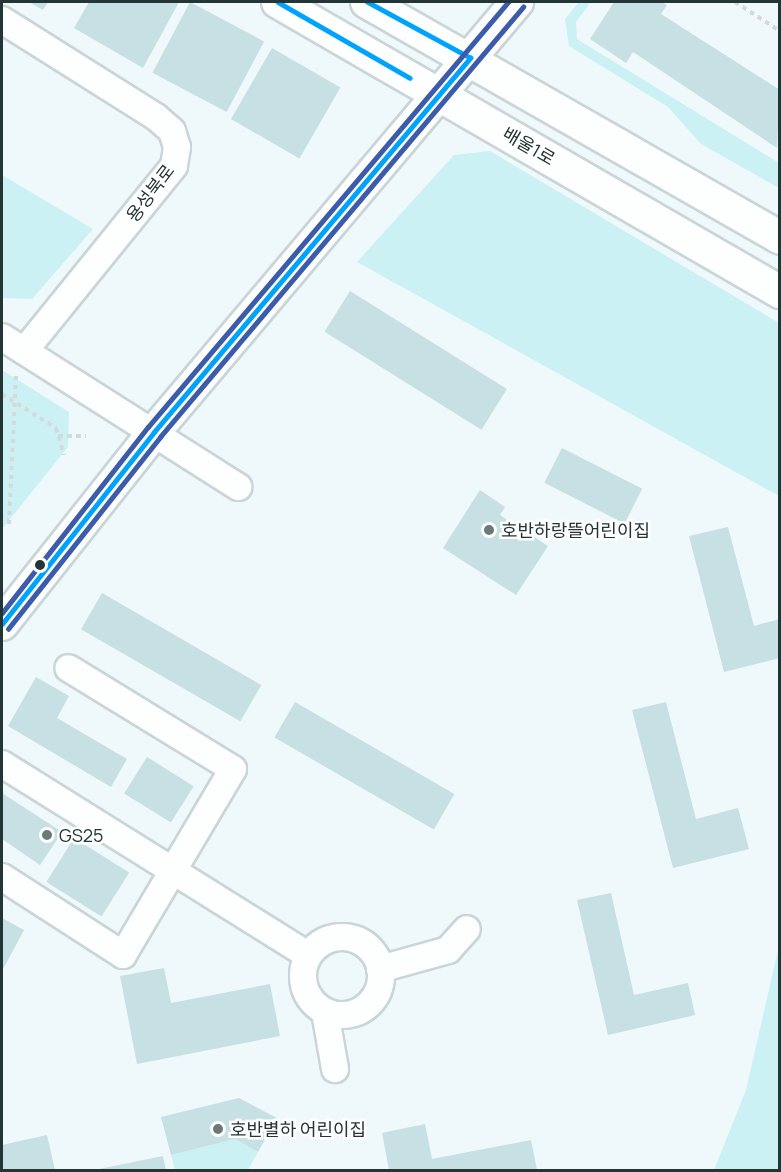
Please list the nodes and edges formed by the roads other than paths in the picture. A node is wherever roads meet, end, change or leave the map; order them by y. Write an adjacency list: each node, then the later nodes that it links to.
1 (278, 2): 6 (main road, 배울1로)
2 (367, 2): 5 (main road)
3 (517, 2): 5 (main road)
4 (2, 20): 10 (street, 용성북로)
5 (470, 58): 6 (main road); 7 (main road)
6 (441, 95): 8 (main road, 배울1로); 11 (main road)
7 (780, 238)
8 (780, 292)
9 (2, 337): 10 (street)
10 (24, 351): 11 (street)
11 (154, 432): 12 (street); 13 (main road)
12 (238, 487)
13 (2, 624)
14 (68, 668): 16 (street)
15 (2, 764): 16 (street)
16 (173, 871): 17 (street); 19 (street)
17 (2, 877)
18 (467, 929): 20 (street)
19 (308, 955): 20 (street); 21 (street)
20 (381, 969): 21 (street)
21 (325, 1012): 22 (street)
22 (335, 1069)

